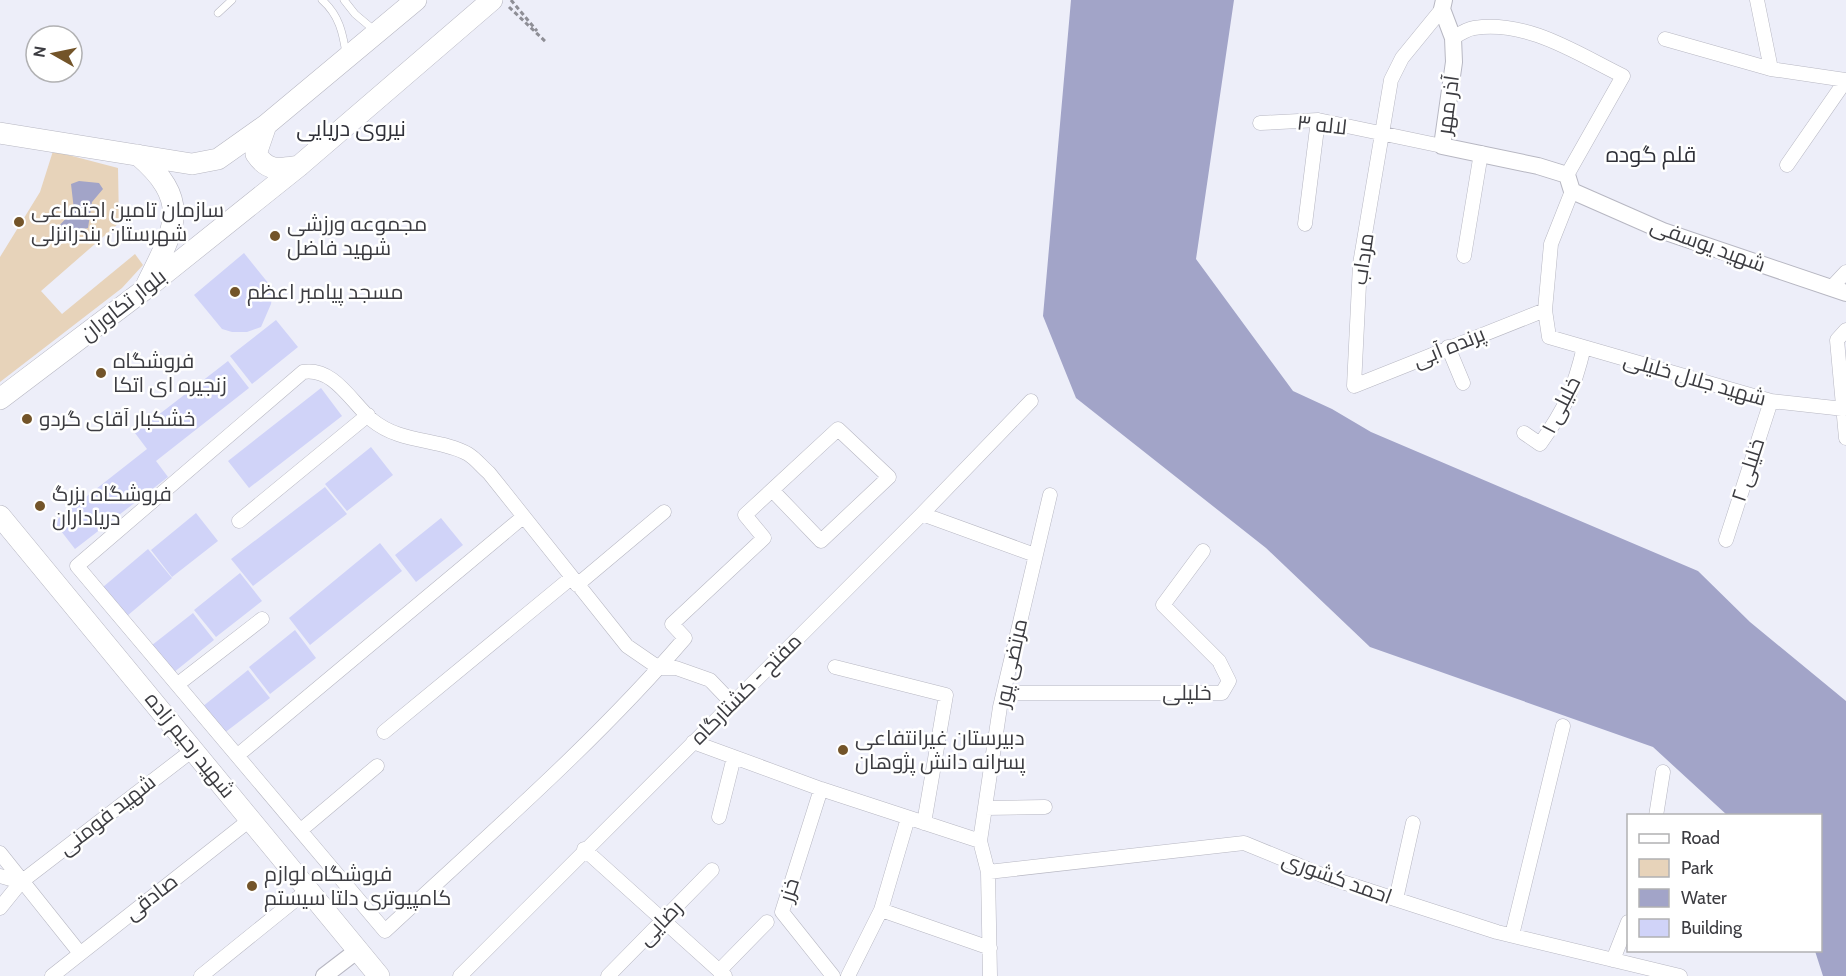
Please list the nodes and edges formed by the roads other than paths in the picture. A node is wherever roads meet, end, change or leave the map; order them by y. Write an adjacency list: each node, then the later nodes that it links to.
1 (232, 0): 8 (lane)
2 (322, 0): 12 (lane)
3 (344, 0): 9 (lane)
4 (416, 0): 9 (main road)
5 (492, 0): 24 (main road, بلوار تکاوران)
6 (1757, 0): 13 (street)
7 (1443, 5): 10 (street, آذر مهر); 19 (street, مرداب)
8 (218, 13)
9 (376, 31): 12 (main road)
10 (1453, 38): 20 (street, آذر مهر); 25 (street)
11 (1665, 39): 13 (street)
12 (347, 57): 17 (main road)
13 (1771, 69): 14 (street)
14 (1846, 80): 23 (street)
15 (1318, 120): 16 (street, لاله ۳); 19 (street, لاله ۳); 26 (street)
16 (1260, 123)
17 (266, 125): 22 (main road); 24 (main road)
18 (0, 133): 22 (main road)
19 (1384, 134): 20 (street, لاله ۳); 36 (street, مرداب)
20 (1442, 146): 21 (street, آذر مهر)
21 (1480, 153): 25 (street, آذر مهر); 27 (street)
22 (138, 155): 29 (main road)
23 (1787, 165)
24 (299, 166): 29 (main road, بلوار تکاوران)
25 (1569, 183): 30 (street, شهید یوسفی); 31 (street)
26 (1305, 224)
27 (1464, 256)
28 (1846, 272): 30 (street)
29 (144, 290): 37 (main road, بلوار تکاوران)
30 (1838, 291)
31 (1545, 310): 33 (street, پرنده آبی); 34 (street, شهید جلال خلیلی)
32 (1846, 330): 40 (street)
33 (1448, 347): 35 (street); 36 (street, پرنده آبی)
34 (1584, 347): 39 (street, شهید جلال خلیلی); 42 (street, خلیلی ۱)
35 (1464, 383)
36 (1354, 386)
37 (0, 399)
38 (1031, 401): 47 (street, مفتح - کشتارگاه)
39 (1771, 401): 40 (street, شهید جلال خلیلی); 51 (street, خلیلی ۲)
40 (1844, 409): 43 (street)
41 (368, 415): 49 (street); 50 (street); 58 (street)
42 (1524, 434)
43 (1846, 438)
44 (772, 490): 44 (street); 57 (street)
45 (1050, 495): 53 (street, مرتضی پور)
46 (664, 512): 54 (street)
47 (922, 514): 53 (street); 60 (street, مفتح - کشتارگاه)
48 (0, 516): 64 (main road, شهید رحیم زاده)
49 (523, 517): 54 (street); 65 (street)
50 (240, 521)
51 (1726, 540)
52 (1203, 550): 59 (street, خلیلی)
53 (1035, 555): 59 (street, مرتضی پور)
54 (574, 581): 57 (street); 62 (street)
55 (262, 619): 58 (street)
56 (835, 667): 76 (street)
57 (659, 668): 60 (street); 78 (street)
58 (178, 684): 65 (street)
59 (1005, 693): 70 (street, مرتضی پور)
60 (732, 703): 63 (street, مفتح - کشتارگاه)
61 (1563, 726): 93 (street)
62 (384, 732)
63 (693, 742): 66 (street); 80 (street, مفتح - کشتارگاه)
64 (194, 748): 75 (main road, شهید رحیم زاده); 85 (street, شهید فومنی)
65 (238, 755): 78 (street)
66 (734, 757): 69 (street); 73 (street)
67 (377, 766): 78 (street)
68 (1663, 772): 72 (street)
69 (821, 789): 74 (street); 105 (street, خزر)
70 (985, 807): 71 (street); 79 (street, مرتضی پور)
71 (1045, 807)
72 (1656, 814)
73 (719, 817)
74 (908, 818): 76 (street); 89 (street)
75 (251, 819): 86 (main road, شهید رحیم زاده); 96 (street, صادقی)
76 (924, 823): 79 (street)
77 (1413, 823): 87 (street)
78 (301, 830)
79 (980, 841): 83 (street, مرتضی پور)
80 (585, 849): 90 (street); 103 (street, مفتح - کشتارگاه)
81 (0, 853): 85 (street)
82 (712, 870): 90 (street, رضایی)
83 (988, 872): 87 (street, احمد کشوری); 94 (street, مرتضی پور)
84 (0, 876): 85 (street)
85 (21, 882): 88 (street, شهید فومنی); 96 (street)
86 (310, 888): 95 (main road, شهید رحیم زاده); 100 (street)
87 (1396, 899): 93 (street, احمد کشوری)
88 (0, 908)
89 (881, 909): 94 (street); 106 (street)
90 (663, 921): 98 (street); 104 (street, رضایی)
91 (766, 922): 98 (street)
92 (1627, 927): 97 (street)
93 (1512, 935): 97 (street, احمد کشوری)
94 (990, 948): 107 (street, مرتضی پور)
95 (358, 950): 101 (street); 102 (main road, شهید رحیم زاده)
96 (79, 952): 99 (street, صادقی)
97 (1613, 960): 108 (street, احمد کشوری)
98 (722, 974)
99 (52, 976)
100 (201, 976)
101 (324, 976)
102 (379, 976)
103 (460, 976)
104 (608, 976)
105 (834, 976)
106 (848, 976)
107 (990, 976)
108 (1680, 976)

